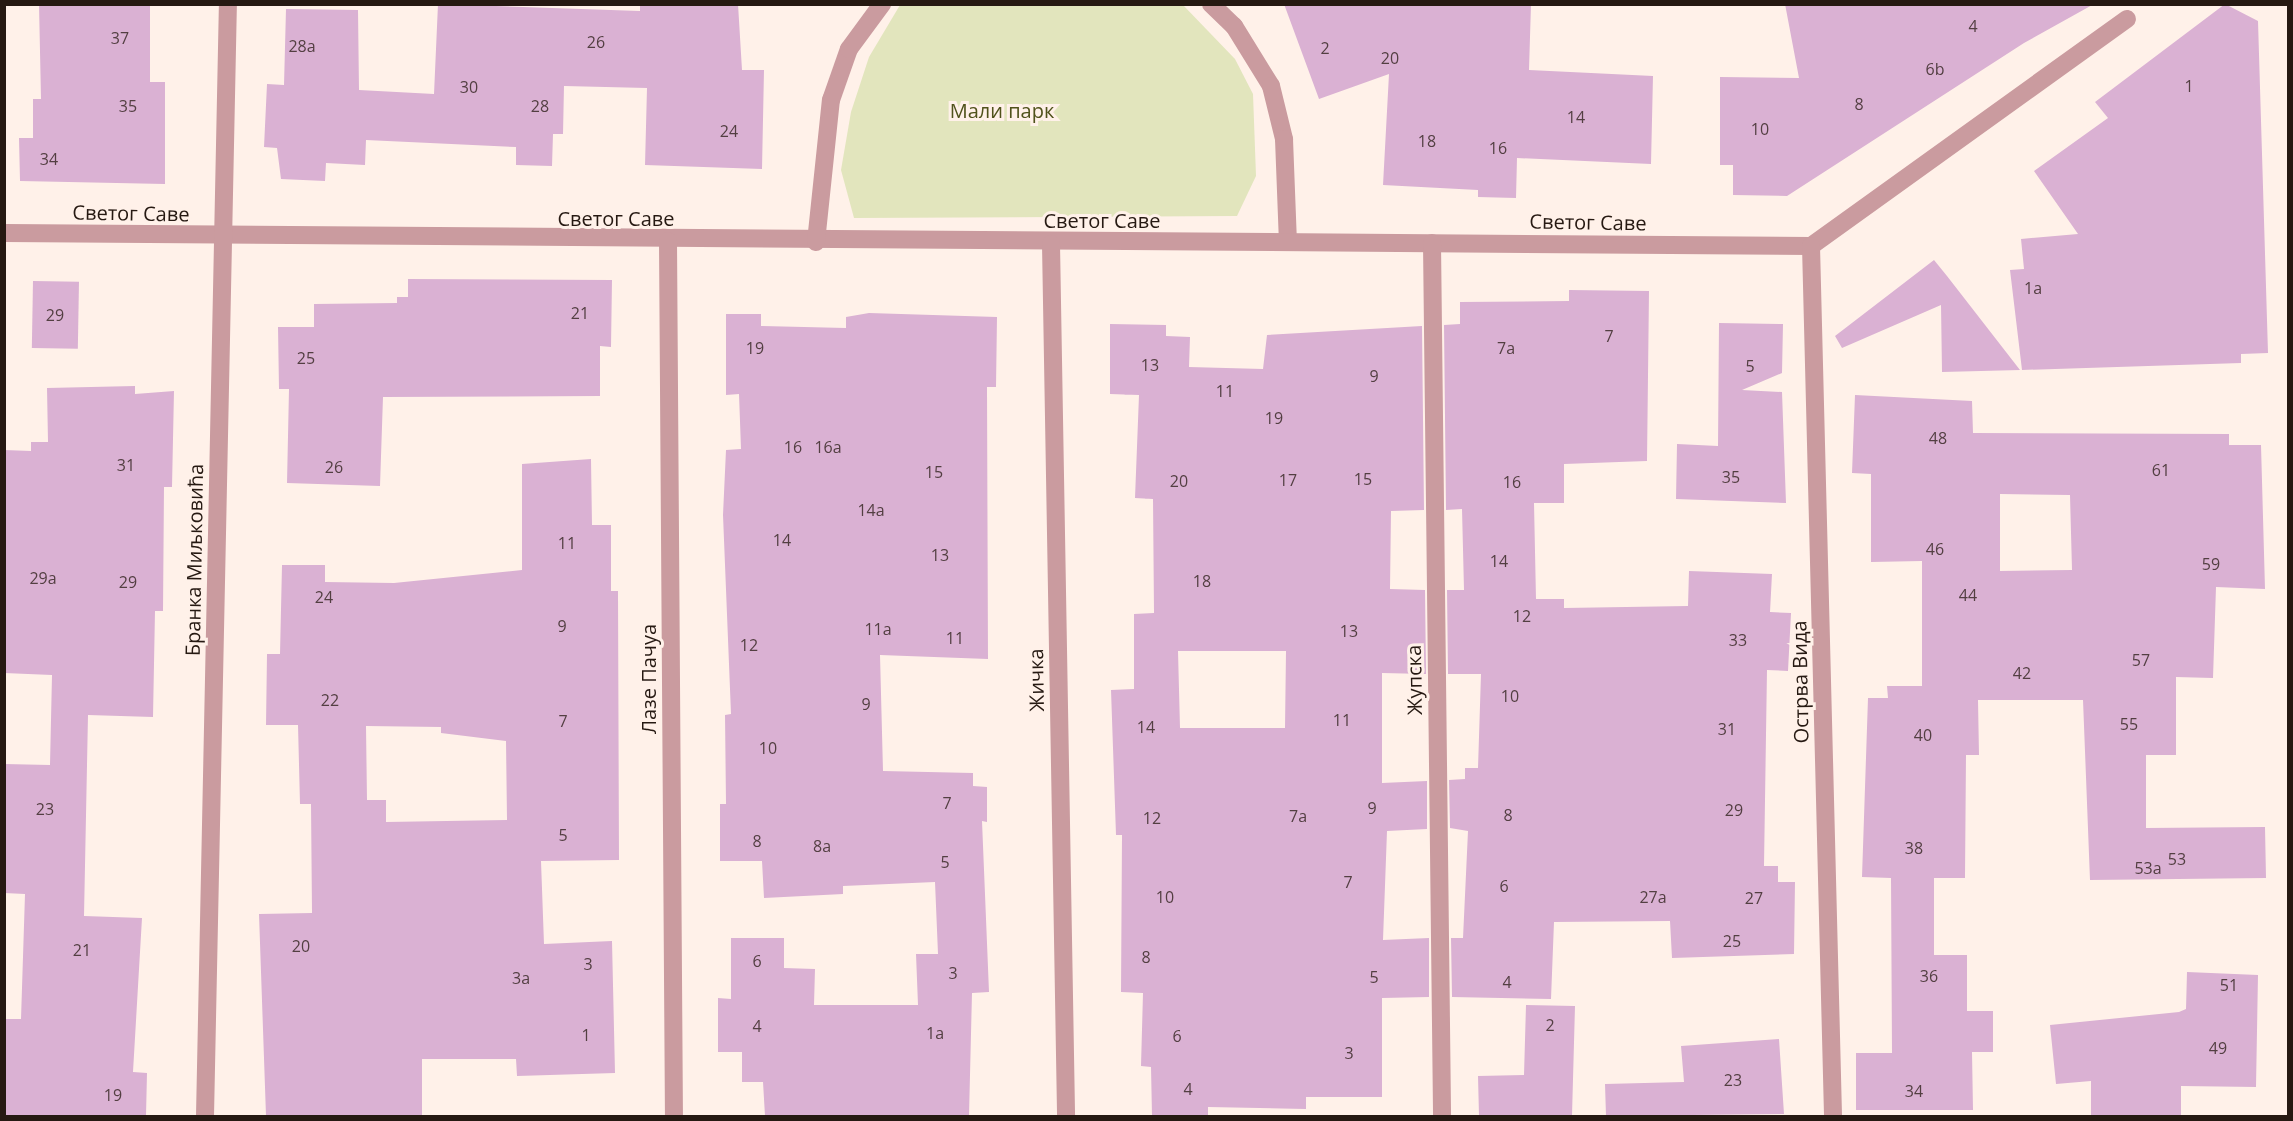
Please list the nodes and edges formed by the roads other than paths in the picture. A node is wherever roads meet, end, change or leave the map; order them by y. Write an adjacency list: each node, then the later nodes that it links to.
1 (228, 4): 6 (street, Бранка Миљковића)
2 (882, 4): 9 (street)
3 (1211, 4): 8 (street)
4 (2127, 20): 12 (street)
5 (4, 233): 6 (street, Светог Саве)
6 (224, 237): 7 (street, Светог Саве); 13 (street, Бранка Миљковића)
7 (668, 241): 9 (street, Светог Саве); 14 (street, Лазе Пачуа)
8 (1288, 241): 10 (street, Светог Саве); 11 (street, Светог Саве)
9 (816, 242): 11 (street, Светог Саве)
10 (1432, 243): 12 (street, Светог Саве); 16 (street, Жупска)
11 (1051, 244): 15 (street, Жичка)
12 (1811, 246): 17 (street, Острва Вида)
13 (205, 1116)
14 (674, 1116)
15 (1066, 1116)
16 (1442, 1116)
17 (1833, 1116)

